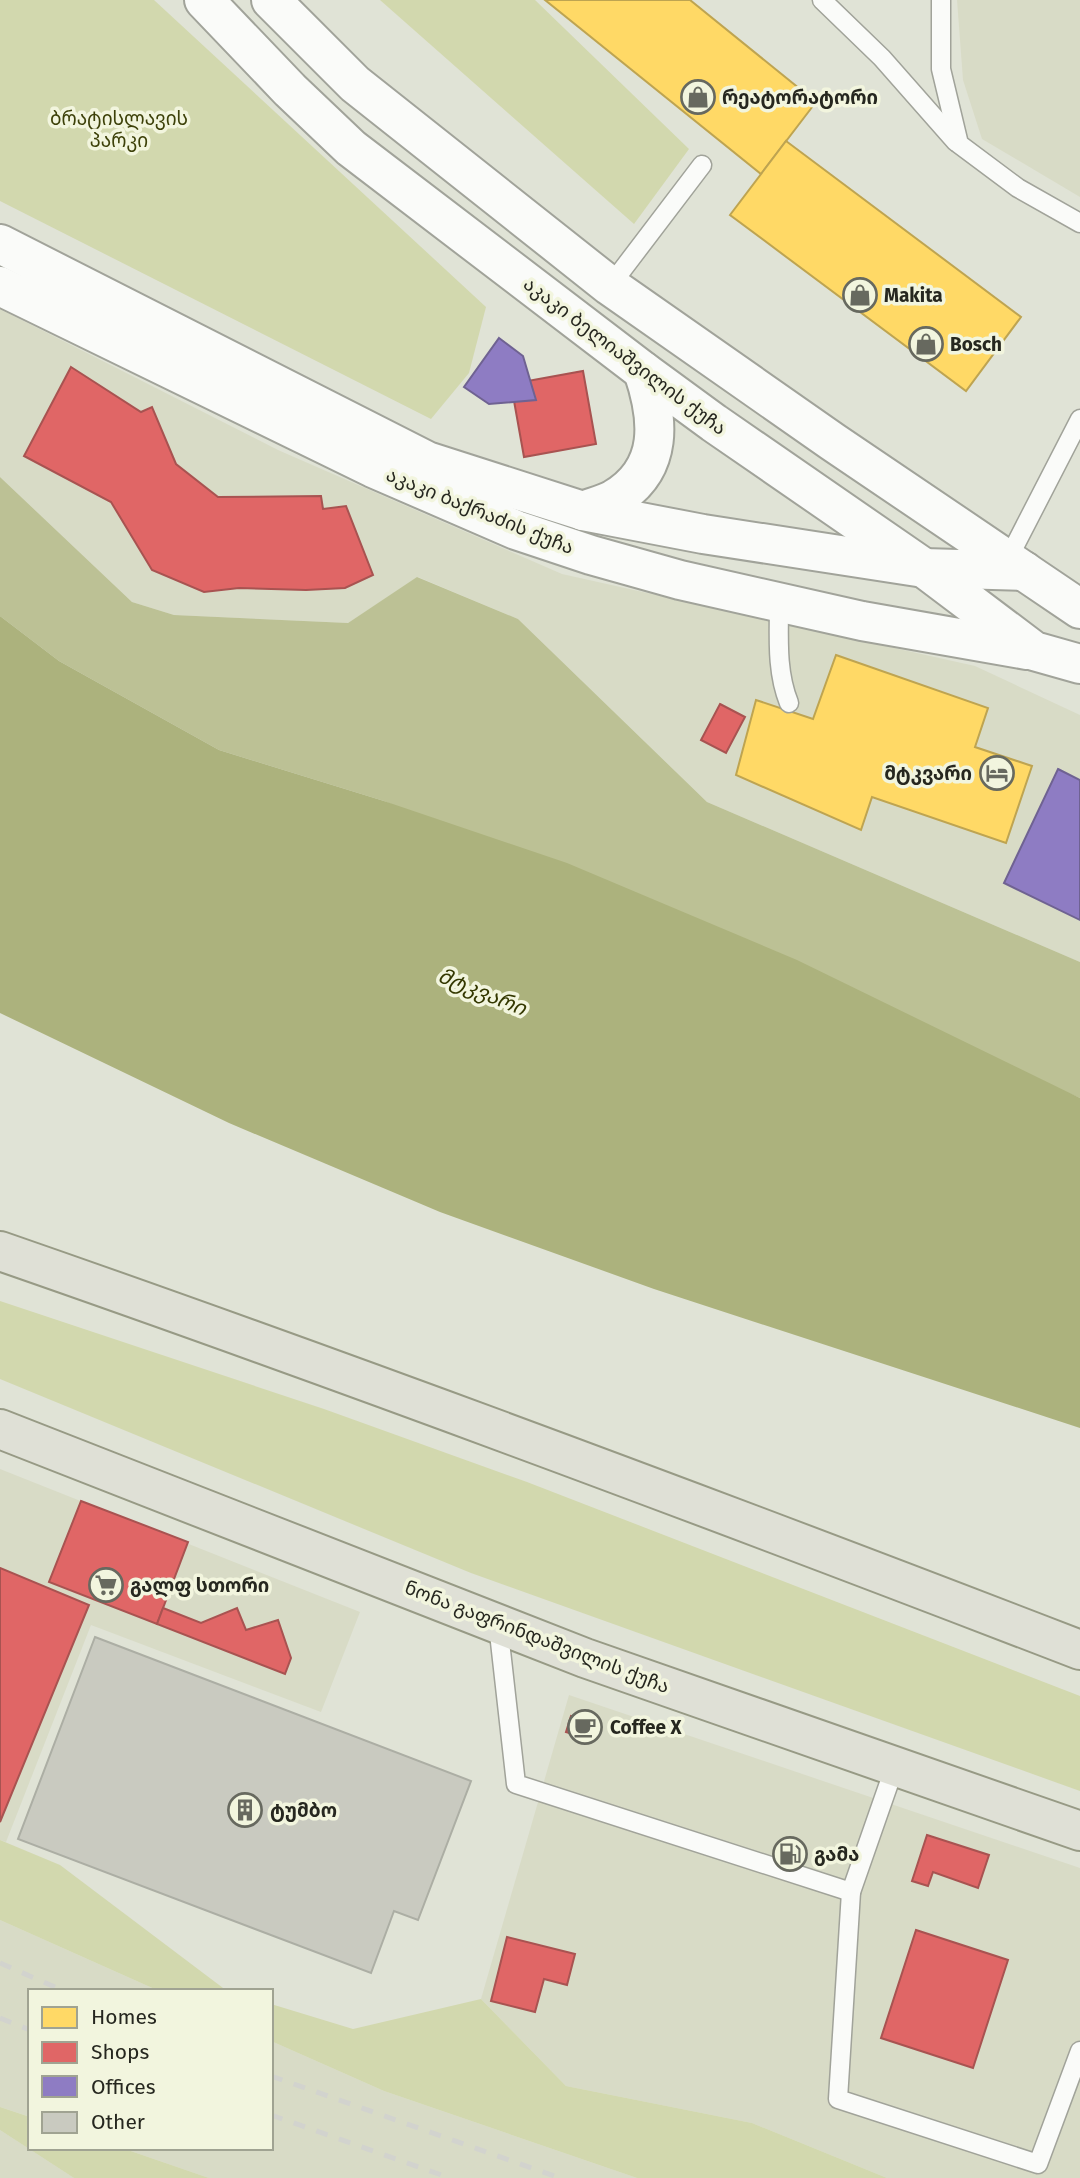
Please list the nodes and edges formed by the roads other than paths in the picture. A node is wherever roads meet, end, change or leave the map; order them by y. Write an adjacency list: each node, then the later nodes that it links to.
1 (204, 0): 11 (main road, აკაკი ბელიაშვილის ქუჩა)
2 (271, 0): 10 (main road)
3 (822, 0): 5 (lane)
4 (942, 0): 5 (lane)
5 (959, 144): 7 (lane)
6 (702, 165): 10 (lane)
7 (1080, 223)
8 (0, 244): 13 (main road, აკაკი ბაქრაძის ქუჩა)
9 (0, 286): 16 (main road, აკაკი ბაქრაძის ქუჩა)
10 (610, 286): 14 (main road)
11 (643, 371): 13 (main road); 15 (main road, აკაკი ბელიაშვილის ქუჩა)
12 (1080, 419): 14 (lane)
13 (583, 511): 15 (main road, აკაკი ბაქრაძის ქუჩა)
14 (1016, 565): 15 (main road, აკაკი ბაქრაძის ქუჩა); 17 (main road)
15 (924, 568): 18 (main road, აკაკი ბელიაშვილის ქუჩა)
16 (779, 602): 18 (main road, აკაკი ბაქრაძის ქუჩა); 20 (lane)
17 (1080, 609)
18 (1034, 651): 19 (main road, აკაკი ბელიაშვილის ქუჩა)
19 (1080, 664)
20 (789, 703)
21 (0, 1251): 24 (main road)
22 (0, 1429): 23 (main road, ნონა გაფრინდაშვილის ქუჩა)
23 (498, 1624): 25 (main road, ნონა გაფრინდაშვილის ქუჩა); 27 (lane)
24 (1080, 1650)
25 (895, 1766): 26 (main road, ნონა გაფრინდაშვილის ქუჩა); 27 (lane)
26 (1080, 1831)
27 (851, 1892): 28 (lane)
28 (1080, 2051)

